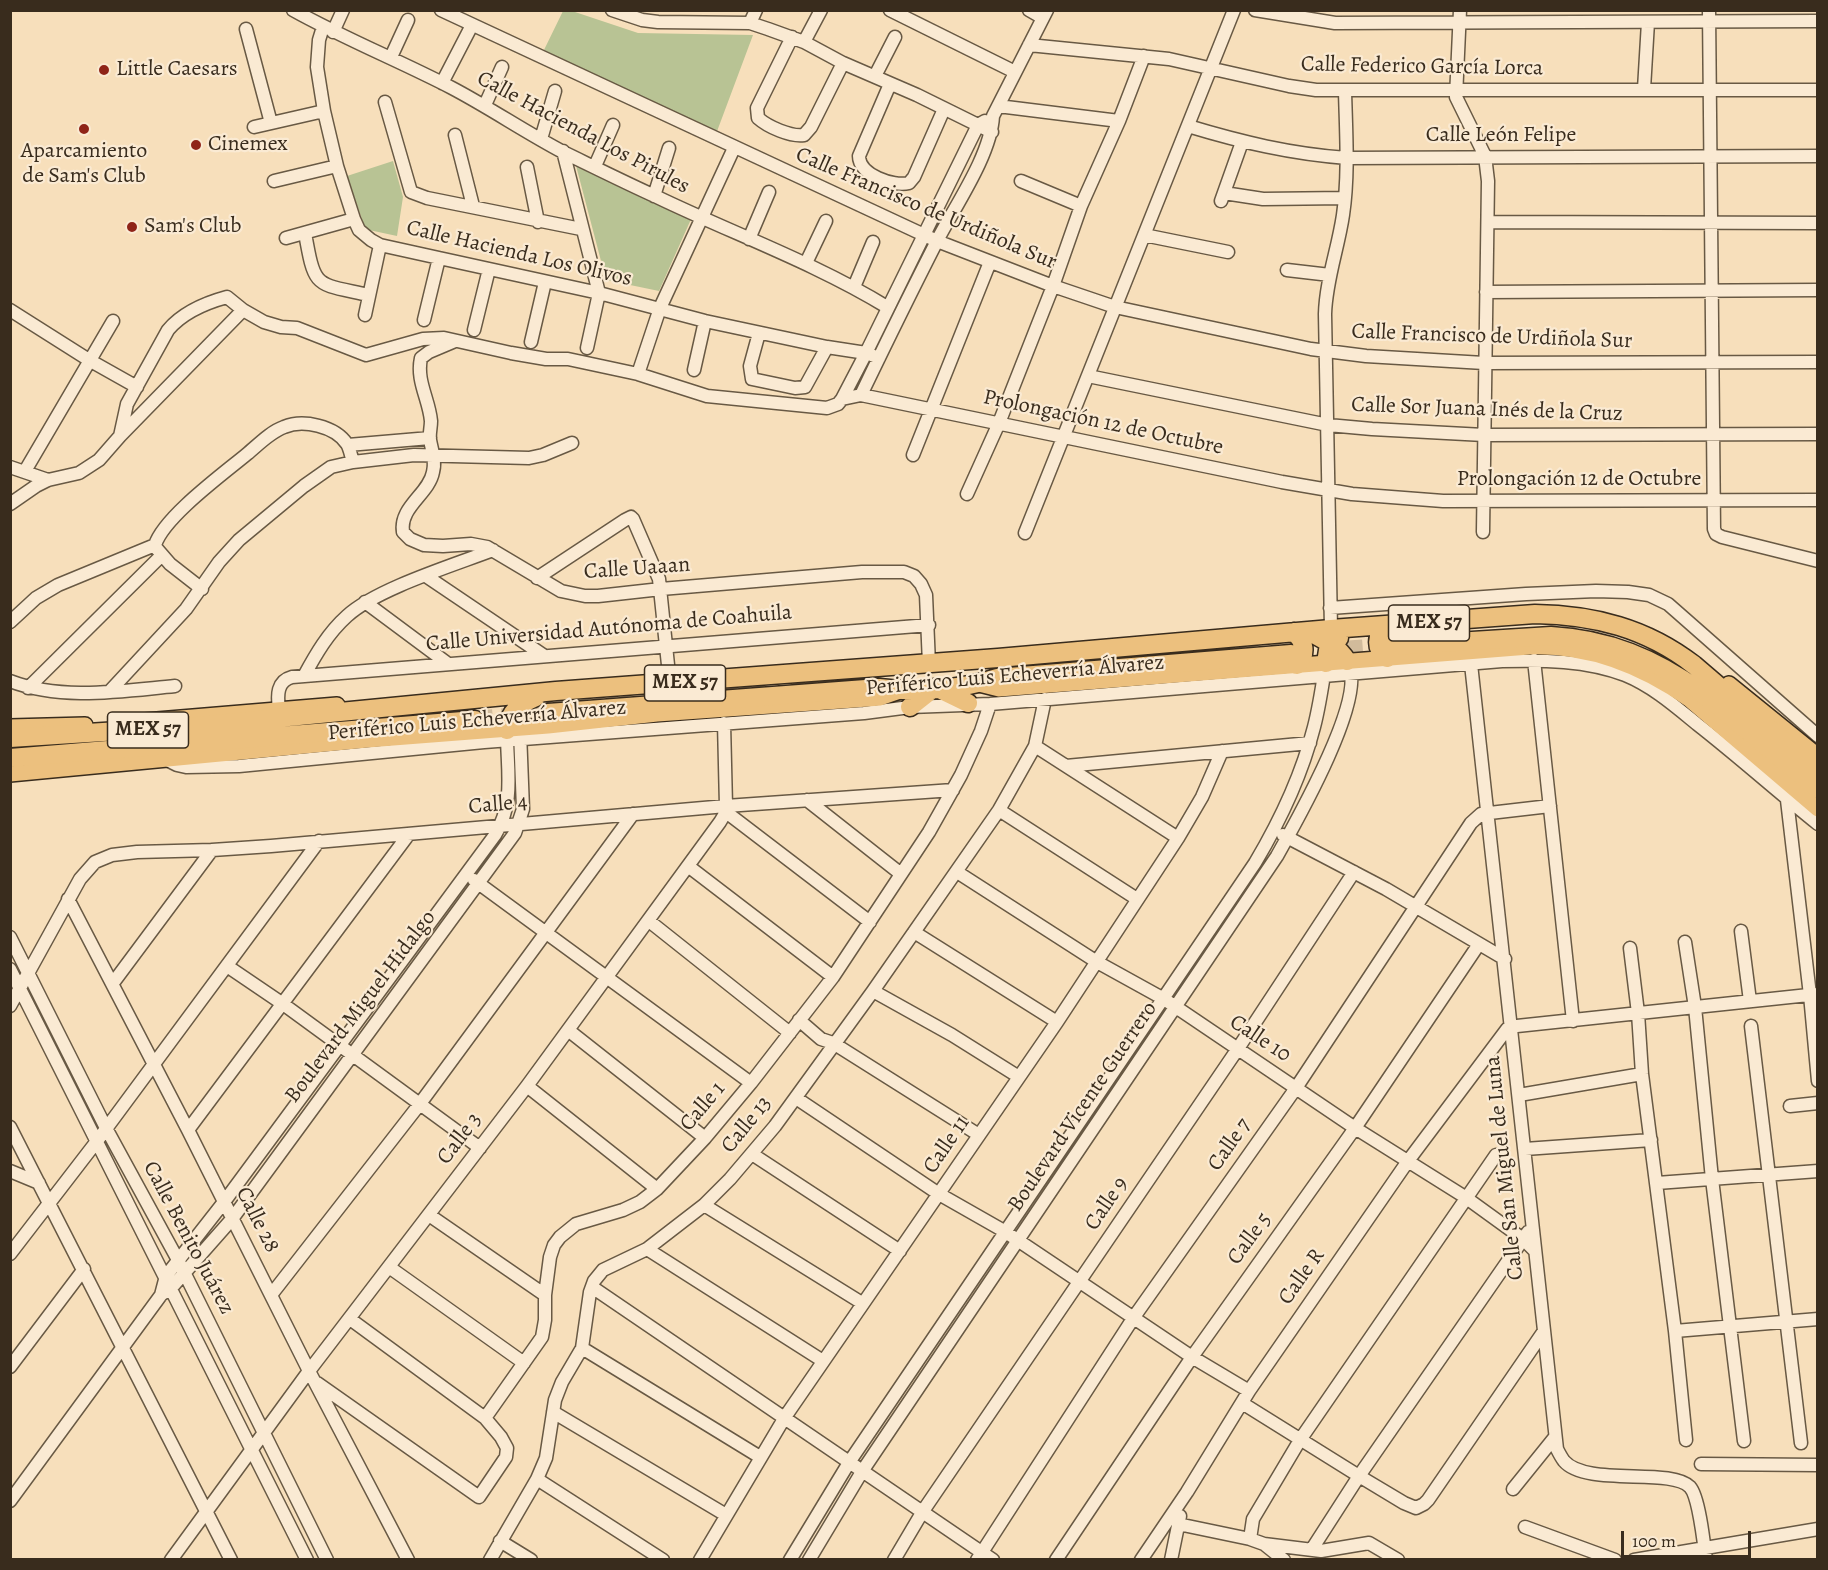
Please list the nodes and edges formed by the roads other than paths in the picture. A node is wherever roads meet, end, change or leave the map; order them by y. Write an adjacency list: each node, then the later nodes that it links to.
1 (292, 10): 22 (street, Calle Hacienda Los Pirules)
2 (343, 10): 22 (street, Calle Hacienda Los Olivos)
3 (441, 10): 20 (street, Calle Francisco de Urdiñola Sur)
4 (612, 10): 11 (street)
5 (756, 10): 19 (street)
6 (821, 10): 24 (street)
7 (890, 10): 31 (street)
8 (1029, 10): 12 (street)
9 (1234, 10): 30 (street)
10 (1255, 10): 13 (street)
11 (628, 13): 19 (street)
12 (1045, 14): 25 (street)
13 (1460, 16): 14 (street); 37 (street)
14 (1540, 16): 18 (street)
15 (1709, 16): 17 (street); 18 (street); 36 (street)
16 (408, 20): 27 (street)
17 (1818, 21)
18 (1648, 22): 35 (street)
19 (750, 24): 24 (street)
20 (472, 25): 33 (street); 57 (street, Calle Francisco de Urdiñola Sur)
21 (246, 29): 47 (street)
22 (328, 30): 27 (street, Calle Hacienda Los Pirules); 44 (street, Calle Hacienda Los Olivos)
23 (895, 37): 32 (street)
24 (798, 40): 28 (street); 28 (street)
25 (1029, 45): 26 (street, Calle Federico García Lorca); 31 (street)
26 (1144, 56): 30 (street, Calle Federico García Lorca); 46 (street)
27 (391, 57): 33 (street, Calle Hacienda Los Pirules)
28 (843, 63): 32 (street)
29 (502, 67): 42 (street)
30 (1211, 68): 39 (street, Calle Federico García Lorca); 50 (street)
31 (1015, 72): 45 (street)
32 (875, 76): 34 (street)
33 (442, 83): 42 (street, Calle Hacienda Los Pirules)
34 (890, 84): 43 (street); 43 (street)
35 (1644, 89): 36 (street, Calle Federico García Lorca); 37 (street, Calle Federico García Lorca)
36 (1710, 89): 38 (street, Calle Federico García Lorca); 60 (street)
37 (1455, 90): 39 (street, Calle Federico García Lorca); 59 (street)
38 (1818, 90)
39 (1345, 91): 62 (street)
40 (555, 92): 54 (street)
41 (385, 102): 71 (street)
42 (485, 105): 54 (street, Calle Hacienda Los Pirules)
43 (944, 109): 49 (street)
44 (324, 111): 47 (street); 63 (street, Calle Hacienda Los Olivos)
45 (995, 111): 46 (street); 49 (street); 52 (street)
46 (1119, 121): 72 (street)
47 (271, 123): 51 (street)
48 (613, 125): 64 (street)
49 (978, 125): 52 (street); 82 (street)
50 (1188, 126): 55 (street, Calle León Felipe); 83 (street)
51 (254, 127)
52 (992, 132): 86 (street)
53 (455, 135): 71 (street)
54 (542, 139): 58 (street, Calle Hacienda Los Pirules)
55 (1242, 142): 62 (street, Calle León Felipe); 70 (street)
56 (669, 148): 69 (street)
57 (734, 148): 73 (street); 82 (street, Calle Francisco de Urdiñola Sur)
58 (562, 151): 64 (street, Calle Hacienda Los Pirules); 80 (street)
59 (1485, 156): 60 (street, Calle León Felipe); 62 (street, Calle León Felipe); 77 (street)
60 (1710, 156): 61 (street, Calle León Felipe); 79 (street)
61 (1818, 156)
62 (1347, 158): 70 (street)
63 (337, 166): 66 (street); 74 (street, Calle Hacienda Los Olivos)
64 (595, 166): 69 (street, Calle Hacienda Los Pirules)
65 (527, 167): 76 (street)
66 (274, 181)
67 (1021, 181): 72 (street)
68 (769, 192): 85 (street)
69 (654, 196): 73 (street, Calle Hacienda Los Pirules)
70 (1345, 198): 95 (street)
71 (473, 206): 76 (street)
72 (1082, 206): 97 (street)
73 (702, 218): 85 (street, Calle Hacienda Los Pirules); 106 (street)
74 (354, 219): 81 (street); 88 (street, Calle Hacienda Los Olivos)
75 (826, 221): 92 (street)
76 (538, 222): 80 (street)
77 (1489, 222): 79 (street); 101 (street)
78 (1818, 223): 79 (street)
79 (1711, 224): 100 (street)
80 (582, 229): 102 (street)
81 (304, 233): 84 (street); 103 (street)
82 (924, 235): 86 (street, Calle Francisco de Urdiñola Sur); 104 (street)
83 (1144, 235): 89 (street); 105 (street)
84 (286, 238)
85 (749, 239): 92 (street, Calle Hacienda Los Pirules)
86 (937, 241): 91 (street, Calle Francisco de Urdiñola Sur); 121 (street)
87 (873, 242): 98 (street)
88 (380, 245): 90 (street, Calle Hacienda Los Olivos); 103 (street)
89 (1228, 252)
90 (439, 258): 93 (street, Calle Hacienda Los Olivos); 110 (street)
91 (990, 262): 97 (street, Calle Francisco de Urdiñola Sur); 132 (street)
92 (806, 263): 98 (street, Calle Hacienda Los Pirules)
93 (489, 270): 96 (street, Calle Hacienda Los Olivos); 113 (street)
94 (1287, 270): 95 (street)
95 (1330, 275): 119 (street)
96 (545, 282): 102 (street, Calle Hacienda Los Olivos); 116 (street)
97 (1053, 286): 105 (street, Calle Francisco de Urdiñola Sur); 133 (street)
98 (854, 287): 104 (street, Calle Hacienda Los Pirules)
99 (1818, 290): 100 (street)
100 (1711, 291): 101 (street); 125 (street)
101 (1486, 292): 124 (street)
102 (599, 293): 106 (street, Calle Hacienda Los Olivos); 118 (street)
103 (369, 296): 109 (street)
104 (888, 307): 120 (street)
105 (1115, 307): 119 (street, Calle Francisco de Urdiñola Sur); 128 (street)
106 (660, 308): 112 (street, Calle Hacienda Los Olivos); 127 (street)
107 (10, 310): 122 (street)
108 (243, 310): 115 (street, Prolongación 12 de Octubre); 129 (street, Prolongación 12 de Octubre); 138 (street)
109 (365, 315)
110 (424, 320)
111 (113, 321): 122 (street)
112 (705, 321): 114 (street, Calle Hacienda Los Olivos); 126 (street)
113 (474, 330)
114 (759, 333): 117 (street, Calle Hacienda Los Olivos); 117 (street)
115 (455, 341): 127 (street, Prolongación 12 de Octubre); 140 (street, Calle Uaaan)
116 (531, 342)
117 (827, 347): 120 (street, Calle Hacienda Los Olivos)
118 (587, 348)
119 (1325, 351): 124 (street, Calle Francisco de Urdiñola Sur); 134 (street)
120 (866, 353): 121 (street, Calle Hacienda Los Olivos); 131 (street)
121 (879, 358): 130 (street)
122 (89, 360): 129 (street); 147 (street)
123 (1818, 362): 125 (street, Calle Francisco de Urdiñola Sur)
124 (1484, 363): 125 (street, Calle Francisco de Urdiñola Sur); 136 (street)
125 (1712, 364): 137 (street)
126 (694, 370)
127 (638, 374): 131 (street, Prolongación 12 de Octubre)
128 (1088, 376): 134 (street, Calle Sor Juana Inés de la Cruz); 139 (street)
129 (137, 387): 138 (street)
130 (861, 395): 131 (street, Prolongación 12 de Octubre); 132 (street, Prolongación 12 de Octubre)
131 (842, 399)
132 (931, 409): 133 (street, Prolongación 12 de Octubre); 143 (street)
133 (999, 423): 139 (street, Prolongación 12 de Octubre); 150 (street)
134 (1328, 424): 136 (street, Calle Sor Juana Inés de la Cruz); 149 (street)
135 (1818, 434): 137 (street, Calle Sor Juana Inés de la Cruz)
136 (1484, 435): 137 (street, Calle Sor Juana Inés de la Cruz); 153 (street)
137 (1713, 435): 152 (street)
138 (120, 436): 148 (street)
139 (1064, 436): 149 (street, Prolongación 12 de Octubre); 156 (street)
140 (430, 438): 142 (street); 144 (street, Calle Uaaan)
141 (572, 443): 144 (street)
142 (348, 445): 145 (street); 157 (street)
143 (913, 454)
144 (434, 455): 145 (street); 158 (street, Calle Uaaan)
145 (353, 462): 162 (street)
146 (10, 467): 147 (street)
147 (25, 471): 148 (street)
148 (48, 480): 154 (street)
149 (1329, 490): 153 (street, Prolongación 12 de Octubre); 165 (street)
150 (968, 494)
151 (1818, 500): 152 (street, Prolongación 12 de Octubre)
152 (1713, 501): 153 (street, Prolongación 12 de Octubre); 159 (street)
153 (1483, 502): 155 (street)
154 (10, 504)
155 (1483, 532)
156 (1025, 533)
157 (158, 550): 162 (street); 166 (street); 186 (street)
158 (493, 550): 160 (street); 161 (street, Calle Uaaan)
159 (1818, 561)
160 (426, 576): 164 (street); 173 (street)
161 (537, 578): 163 (street, Calle Uaaan); 163 (street)
162 (202, 589): 188 (street)
163 (661, 589): 167 (street, Calle Uaaan); 171 (street)
164 (365, 602): 176 (street); 182 (street)
165 (1330, 608): 170 (street); 205 (street)
166 (10, 622)
167 (929, 625): 171 (street, Calle Universidad Autónoma de Coahuila); 177 (street, Calle Uaaan)
168 (1388, 626): 170 (highway, Periférico Luis Echeverría Álvarez / MEX 57); 172 (highway); 179 (highway, Periférico Luis Echeverría Álvarez / MEX 57)
169 (1301, 632): 170 (highway, Periférico Luis Echeverría Álvarez / MEX 57); 174 (highway); 177 (highway, Periférico Luis Echeverría Álvarez / MEX 57)
170 (1332, 637): 180 (highway); 181 (highway)
171 (666, 646): 173 (street, Calle Universidad Autónoma de Coahuila); 184 (street)
172 (1390, 652): 180 (main road, Periférico Luis Echeverría Álvarez); 213 (highway, Periférico Luis Echeverría Álvarez / MEX 57)
173 (543, 655): 176 (street, Calle Universidad Autónoma de Coahuila)
174 (1294, 660): 181 (main road, Periférico Luis Echeverría Álvarez); 187 (highway, Periférico Luis Echeverría Álvarez / MEX 57)
175 (1534, 660): 178 (street, Periférico Luis Echeverría Álvarez); 220 (street, Periférico Luis Echeverría Álvarez); 221 (street)
176 (447, 663): 182 (street, Calle Universidad Autónoma de Coahuila)
177 (929, 664): 184 (highway, Periférico Luis Echeverría Álvarez / MEX 57)
178 (1471, 664): 180 (street, Periférico Luis Echeverría Álvarez); 225 (street, Calle San Miguel de Luna)
179 (1694, 665): 210 (main road, Periférico Luis Echeverría Álvarez); 215 (highway, Periférico Luis Echeverría Álvarez / MEX 57)
180 (1349, 667): 181 (main road, Periférico Luis Echeverría Álvarez); 232 (street, Boulevard Vicente Guerrero)
181 (1325, 669): 191 (street, Periférico Luis Echeverría Álvarez); 207 (street, Boulevard Vicente Guerrero)
182 (298, 676): 196 (street)
183 (10, 681): 186 (street)
184 (670, 684): 189 (highway, Periférico Luis Echeverría Álvarez / MEX 57)
185 (175, 686): 188 (street)
186 (28, 688): 188 (street)
187 (934, 688): 193 (highway); 195 (highway); 199 (highway, Periférico Luis Echeverría Álvarez / MEX 57)
188 (109, 692)
189 (551, 692): 190 (highway, Periférico Luis Echeverría Álvarez / MEX 57); 199 (highway); 204 (highway)
190 (487, 697): 192 (highway, Periférico Luis Echeverría Álvarez / MEX 57); 204 (highway)
191 (1045, 699): 194 (street, Periférico Luis Echeverría Álvarez); 208 (street, Calle 13)
192 (468, 700): 197 (highway, Periférico Luis Echeverría Álvarez / MEX 57); 202 (highway)
193 (968, 704): 194 (street, Periférico Luis Echeverría Álvarez); 195 (street, Periférico Luis Echeverría Álvarez)
194 (990, 704): 218 (street, Calle 1)
195 (910, 707): 200 (street, Periférico Luis Echeverría Álvarez)
196 (279, 709): 197 (main road, Periférico Luis Echeverría Álvarez); 201 (main road, Periférico Luis Echeverría Álvarez)
197 (372, 710): 206 (highway, MEX 57)
198 (10, 718): 201 (street, Periférico Luis Echeverría Álvarez)
199 (548, 720): 204 (main road, Periférico Luis Echeverría Álvarez)
200 (724, 723): 204 (street, Periférico Luis Echeverría Álvarez); 222 (street)
201 (35, 726): 203 (main road, Periférico Luis Echeverría Álvarez)
202 (475, 726): 204 (main road, Periférico Luis Echeverría Álvarez); 211 (highway, MEX 57); 212 (main road, Periférico Luis Echeverría Álvarez)
203 (10, 727)
204 (513, 730): 212 (street, Periférico Luis Echeverría Álvarez); 227 (street, Boulevard Miguel Hidalgo); 229 (street, Boulevard Miguel Hidalgo)
205 (1818, 736)
206 (10, 738)
207 (1310, 743): 209 (street); 230 (street, Boulevard Vicente Guerrero)
208 (1035, 746): 214 (street); 224 (street, Calle 13)
209 (1222, 751): 214 (street); 233 (street, Calle 11)
210 (1818, 756)
211 (10, 758)
212 (167, 760): 216 (main road, Periférico Luis Echeverría Álvarez)
213 (1774, 763): 217 (highway, Periférico Luis Echeverría Álvarez / MEX 57); 223 (main road, Periférico Luis Echeverría Álvarez)
214 (1066, 766): 233 (street)
215 (1818, 769)
216 (10, 774)
217 (1818, 789)
218 (953, 790): 219 (street, Calle 4); 239 (street, Calle 1)
219 (807, 800): 222 (street, Calle 4); 239 (street)
220 (1787, 800): 228 (street, Periférico Luis Echeverría Álvarez); 264 (street)
221 (1550, 806): 225 (street); 273 (street)
222 (726, 809): 226 (street, Calle 4); 236 (street, Calle 3); 246 (street)
223 (1818, 809)
224 (999, 810): 237 (street, Calle 13); 243 (street)
225 (1488, 813): 244 (street, Calle 7); 254 (street, Calle San Miguel de Luna)
226 (633, 814): 227 (street, Calle 4); 248 (street)
227 (519, 824): 229 (street, Calle 4); 241 (street, Boulevard Miguel Hidalgo)
228 (1818, 824)
229 (502, 825): 231 (street, Calle 4); 240 (street, Boulevard Miguel Hidalgo)
230 (1273, 830): 232 (street); 265 (street, Boulevard Vicente Guerrero)
231 (409, 834): 234 (street, Calle 4); 267 (street)
232 (1288, 837): 238 (street); 270 (street, Boulevard Vicente Guerrero)
233 (1178, 838): 243 (street, Calle 11)
234 (319, 842): 235 (street, Calle 4); 256 (street)
235 (212, 850): 242 (street, Calle 4); 261 (street)
236 (688, 866): 245 (street, Calle 3); 260 (street)
237 (957, 872): 249 (street, Calle 13); 255 (street, Calle 10)
238 (1354, 872): 244 (street); 281 (street, Calle 9)
239 (902, 874): 246 (street, Calle 1)
240 (467, 875): 241 (street); 280 (street, Boulevard Miguel Hidalgo)
241 (479, 884): 248 (street); 282 (street, Boulevard Miguel Hidalgo)
242 (68, 899): 258 (street); 261 (street, Calle 28)
243 (1137, 899): 255 (street, Calle 11)
244 (1416, 907): 252 (street); 289 (street, Calle 7)
245 (649, 921): 259 (street, Calle 3); 278 (street)
246 (870, 922): 260 (street, Calle 1)
247 (1741, 931): 266 (street)
248 (547, 932): 259 (street); 293 (street)
249 (914, 932): 263 (street, Calle 13); 274 (street)
250 (10, 938): 258 (street, Calle Benito Juárez)
251 (1685, 942): 269 (street)
252 (1479, 944): 254 (street); 297 (street, Calle 5)
253 (1630, 948): 271 (street)
254 (1504, 959): 276 (street, Calle San Miguel de Luna)
255 (1097, 962): 265 (street, Calle 10); 274 (street, Calle 11)
256 (227, 966): 267 (street); 283 (street)
257 (10, 969): 262 (street, Calle Benito Juárez)
258 (28, 975): 262 (street); 296 (street, Calle Benito Juárez)
259 (606, 976): 277 (street, Calle 3); 287 (street)
260 (833, 977): 272 (street, Calle 1)
261 (113, 983): 283 (street, Calle 28)
262 (21, 989): 268 (street); 302 (street, Calle Benito Juárez)
263 (873, 991): 279 (street, Calle 13); 285 (street)
264 (1814, 995): 266 (street); 286 (street)
265 (1164, 999): 270 (street, Calle 10); 323 (street, Boulevard Vicente Guerrero)
266 (1750, 1001): 269 (street)
267 (283, 1004): 280 (street); 298 (street)
268 (10, 1006)
269 (1695, 1007): 271 (street); 311 (street)
270 (1176, 1008): 281 (street, Calle 10); 325 (street, Boulevard Vicente Guerrero)
271 (1638, 1013): 273 (street); 284 (street)
272 (799, 1020): 278 (street, Calle 1); 279 (street)
273 (1573, 1021): 276 (street)
274 (1057, 1022): 285 (street, Calle 11)
275 (1751, 1026): 310 (street)
276 (1511, 1027): 290 (street, Calle San Miguel de Luna); 307 (street, Calle R)
277 (568, 1030): 288 (street, Calle 3); 300 (street)
278 (790, 1033): 287 (street, Calle 1)
279 (833, 1043): 291 (street, Calle 13); 299 (street)
280 (340, 1046): 282 (street); 317 (street, Boulevard Miguel Hidalgo)
281 (1237, 1050): 289 (street, Calle 10); 335 (street, Calle 9)
282 (351, 1054): 293 (street); 321 (street, Boulevard Miguel Hidalgo)
283 (154, 1064): 296 (street); 298 (street, Calle 28)
284 (1642, 1074): 290 (street); 301 (street)
285 (1019, 1077): 299 (street, Calle 11)
286 (1818, 1081)
287 (751, 1083): 300 (street, Calle 1)
288 (527, 1086): 303 (street, Calle 3); 314 (street)
289 (1296, 1088): 297 (street, Calle 10); 340 (street, Calle 7)
290 (1519, 1095): 304 (street, Calle San Miguel de Luna)
291 (796, 1098): 305 (street, Calle 13); 315 (street)
292 (1818, 1103): 294 (street)
293 (419, 1105): 303 (street); 337 (street)
294 (1790, 1106)
295 (10, 1126): 312 (street)
296 (106, 1128): 302 (street); 330 (street, Calle Benito Juárez)
297 (1355, 1128): 307 (street, Calle 10); 349 (street, Calle 5)
298 (188, 1130): 317 (street, Calle 28)
299 (979, 1135): 315 (street, Calle 11)
300 (705, 1138): 314 (street, Calle 1)
301 (1651, 1140): 304 (street); 313 (street)
302 (97, 1141): 318 (street); 334 (street, Calle Benito Juárez)
303 (480, 1148): 320 (street, Calle 3)
304 (1525, 1149): 322 (street, Calle San Miguel de Luna)
305 (752, 1154): 319 (street, Calle 13); 327 (street)
306 (1496, 1155): 316 (street)
307 (1408, 1161): 316 (street, Calle 10); 354 (street, Calle R)
308 (10, 1171): 312 (street)
309 (1818, 1171): 310 (street)
310 (1769, 1174): 311 (street); 343 (street)
311 (1712, 1179): 313 (street); 344 (street)
312 (39, 1183): 318 (street)
313 (1657, 1183): 346 (street)
314 (657, 1189): 338 (street, Calle 1)
315 (939, 1194): 323 (street); 327 (street, Calle 11)
316 (1465, 1197): 324 (street, Calle 10); 361 (street)
317 (224, 1202): 321 (street, Calle 28); 330 (street, Boulevard Miguel Hidalgo)
318 (49, 1203): 329 (street); 332 (street)
319 (704, 1205): 326 (street, Calle 13); 339 (street)
320 (429, 1215): 331 (street, Calle 3); 338 (street)
321 (232, 1219): 333 (street, Boulevard Miguel Hidalgo); 337 (street, Calle 28)
322 (1532, 1227): 324 (street); 328 (street, Calle San Miguel de Luna)
323 (1004, 1231): 325 (street); 367 (street, Boulevard Vicente Guerrero)
324 (1523, 1239): 328 (street, Calle 10); 371 (street)
325 (1018, 1240): 335 (street); 370 (street, Boulevard Vicente Guerrero)
326 (647, 1249): 336 (street, Calle 13); 350 (street)
327 (900, 1251): 339 (street, Calle 11)
328 (1535, 1251): 345 (street, Calle San Miguel de Luna)
329 (10, 1254)
330 (178, 1260): 333 (street, Calle Benito Juárez); 334 (street, Boulevard Miguel Hidalgo)
331 (389, 1267): 341 (street, Calle 3); 351 (street)
332 (84, 1269): 348 (street); 352 (street)
333 (184, 1273): 334 (street, Boulevard Miguel Hidalgo); 359 (street, Calle Benito Juárez)
334 (169, 1282): 348 (street); 365 (street, Calle Benito Juárez)
335 (1079, 1282): 340 (street); 376 (street, Calle 9)
336 (592, 1287): 347 (street); 357 (street)
337 (271, 1295): 353 (street, Calle 28)
338 (545, 1295): 351 (street, Calle 1)
339 (862, 1303): 350 (street, Calle 11)
340 (1134, 1317): 349 (street); 387 (street, Calle 7)
341 (350, 1319): 353 (street, Calle 3); 358 (street)
342 (1818, 1319): 343 (street)
343 (1787, 1322): 344 (street); 364 (street)
344 (1731, 1327): 346 (street); 363 (street)
345 (1544, 1331): 360 (street, Calle San Miguel de Luna); 371 (street)
346 (1675, 1331): 362 (street)
347 (582, 1348): 356 (street); 366 (street)
348 (122, 1349): 375 (street); 377 (street)
349 (1192, 1357): 354 (street); 401 (street, Calle 5)
350 (823, 1361): 357 (street, Calle 11)
351 (524, 1363): 358 (street, Calle 1)
352 (10, 1367)
353 (312, 1376): 358 (street); 359 (street, Calle 3); 392 (street, Calle 28)
354 (1249, 1391): 355 (street, Calle R)
355 (1242, 1403): 361 (street); 374 (street, Calle R)
356 (553, 1412): 372 (street); 378 (street)
357 (784, 1417): 366 (street, Calle 11); 367 (street)
358 (485, 1418)
359 (265, 1432): 365 (street, Calle 3); 391 (street, Calle Benito Juárez)
360 (1555, 1437): 373 (street); 386 (street, Calle San Miguel de Luna)
361 (1300, 1440): 371 (street); 382 (street)
362 (1686, 1440)
363 (1744, 1441)
364 (1801, 1443)
365 (251, 1451): 377 (street, Calle 3); 390 (street, Calle Benito Juárez)
366 (760, 1457): 378 (street, Calle 11)
367 (850, 1461): 370 (street); 397 (street, Boulevard Vicente Guerrero)
368 (1701, 1464): 369 (street)
369 (1818, 1465)
370 (862, 1470): 376 (street); 398 (street, Boulevard Vicente Guerrero)
371 (1359, 1476): 385 (street)
372 (537, 1479): 383 (street); 395 (street)
373 (1513, 1490)
374 (1187, 1492): 379 (street); 402 (street, Calle R)
375 (10, 1501)
376 (923, 1511): 387 (street); 399 (street, Calle 9)
377 (207, 1512): 388 (street, Calle 3); 389 (street)
378 (726, 1515): 396 (street, Calle 11)
379 (1178, 1524): 382 (street); 403 (street)
380 (1526, 1527): 406 (street)
381 (1818, 1529): 386 (street)
382 (1250, 1539): 384 (street)
383 (500, 1541): 393 (street); 394 (street)
384 (1264, 1544): 385 (street); 404 (street)
385 (1312, 1550): 405 (street)
386 (1706, 1554): 407 (street)
387 (979, 1555): 400 (street)
388 (171, 1560)
389 (231, 1560)
390 (307, 1560)
391 (327, 1560)
392 (408, 1560)
393 (490, 1560)
394 (531, 1560)
395 (663, 1560)
396 (700, 1560)
397 (790, 1560)
398 (809, 1560)
399 (894, 1560)
400 (993, 1560)
401 (1056, 1560)
402 (1141, 1560)
403 (1171, 1560)
404 (1284, 1560)
405 (1398, 1560)
406 (1615, 1560)
407 (1634, 1560)

